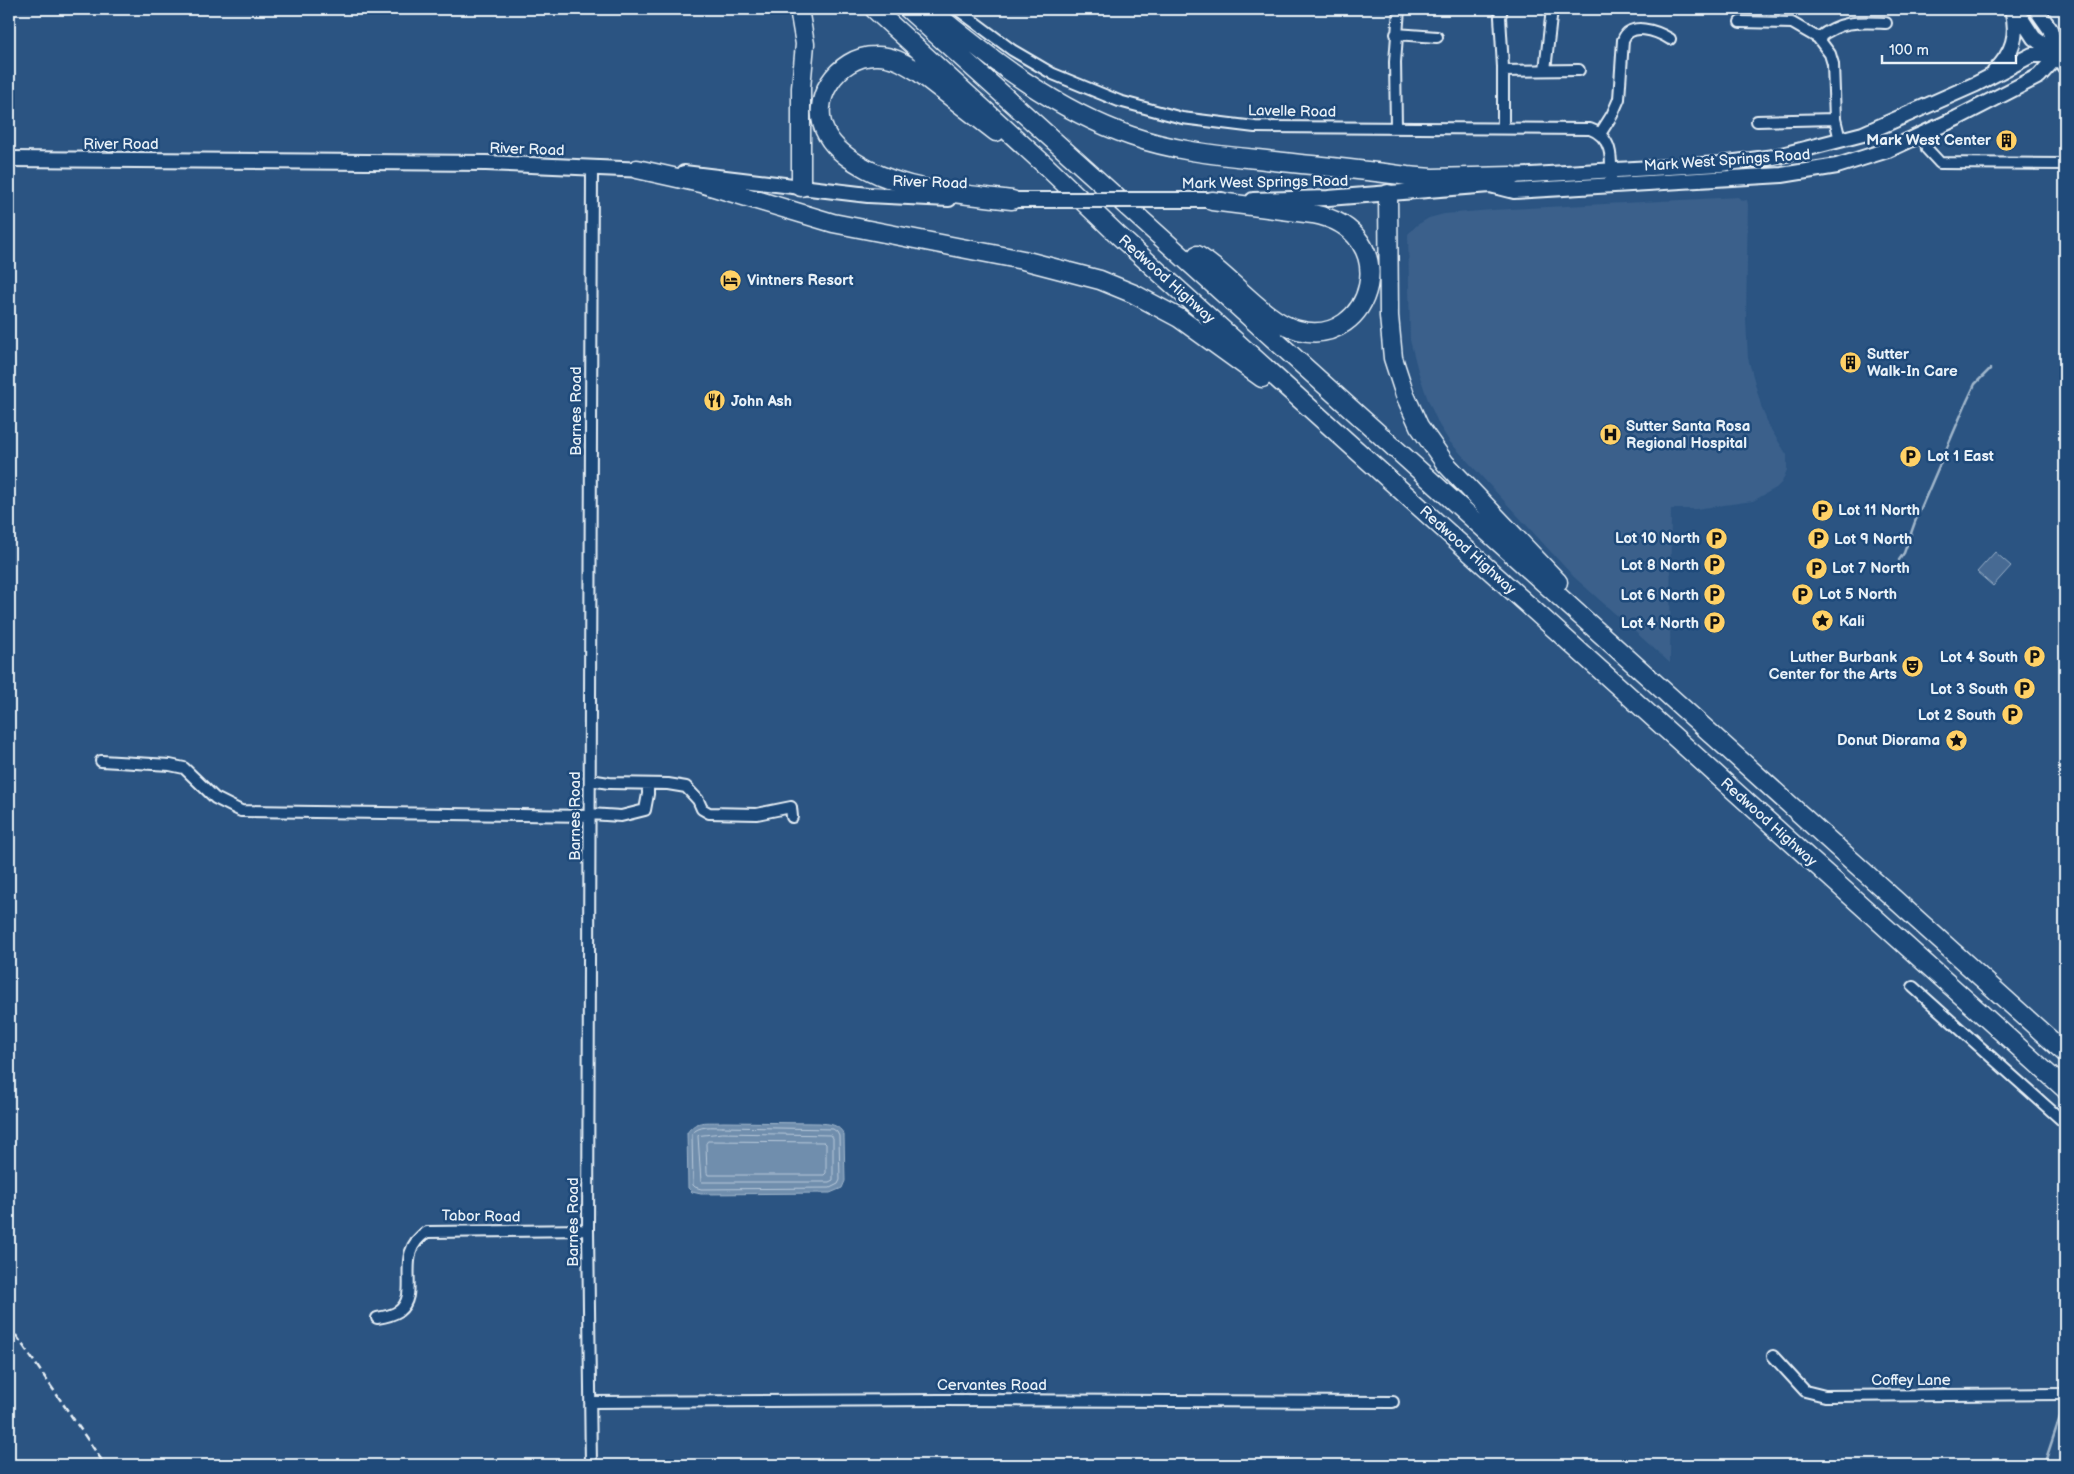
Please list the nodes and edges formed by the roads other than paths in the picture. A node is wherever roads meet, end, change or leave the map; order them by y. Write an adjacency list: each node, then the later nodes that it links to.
1 (799, 9): 38 (highway)
2 (874, 9): 31 (highway, Redwood Highway)
3 (908, 9): 43 (highway, Redwood Highway)
4 (930, 9): 35 (highway)
5 (957, 9): 24 (street, Lavelle Road)
6 (1398, 9): 13 (street)
7 (1502, 9): 20 (street)
8 (1552, 9): 18 (street)
9 (2014, 9): 17 (main road); 21 (main road)
10 (2036, 9): 17 (main road)
11 (1740, 22): 15 (street)
12 (1886, 23): 15 (street)
13 (1396, 34): 14 (street); 24 (street)
14 (1437, 37)
15 (1818, 38): 22 (street)
16 (1670, 39): 26 (street)
17 (2063, 58): 21 (main road, Mark West Springs Road); 27 (main road, Mark West Springs Road)
18 (1545, 70): 19 (street); 20 (street)
19 (1579, 70)
20 (1503, 71): 25 (street)
21 (1988, 78): 28 (main road, Mark West Springs Road)
22 (1835, 119): 23 (street); 28 (street)
23 (1757, 121)
24 (1396, 126): 25 (street, Lavelle Road)
25 (1503, 128): 26 (street, Lavelle Road)
26 (1600, 134): 34 (street)
27 (1924, 134): 30 (street); 37 (main road, Mark West Springs Road)
28 (1840, 140): 34 (main road, Mark West Springs Road)
29 (9, 159): 32 (main road, River Road)
30 (2065, 164)
31 (1046, 166): 40 (highway); 44 (highway, Redwood Highway)
32 (592, 168): 33 (main road, River Road); 47 (street, Barnes Road)
33 (637, 169): 38 (main road, River Road); 44 (highway)
34 (1611, 169): 35 (main road, Mark West Springs Road); 37 (street)
35 (1512, 176): 36 (main road, Mark West Springs Road)
36 (1490, 185): 37 (main road, Mark West Springs Road); 39 (main road, Mark West Springs Road)
37 (1611, 185)
38 (801, 187): 40 (main road, River Road)
39 (1388, 194): 42 (main road, Mark West Springs Road); 45 (highway)
40 (1012, 200): 41 (main road, River Road)
41 (1041, 200): 42 (main road, Mark West Springs Road, bridge)
42 (1212, 200): 43 (highway)
43 (1158, 234): 45 (highway, Redwood Highway)
44 (1345, 439): 53 (highway, Redwood Highway)
45 (1607, 640): 52 (highway, Redwood Highway)
46 (101, 761): 49 (street)
47 (590, 780): 48 (street); 49 (street, Barnes Road)
48 (648, 784): 49 (street); 50 (street)
49 (590, 815): 55 (street, Barnes Road)
50 (792, 817)
51 (1913, 987): 54 (street)
52 (2065, 1053)
53 (2065, 1089)
54 (2065, 1123)
55 (588, 1230): 56 (street, Tabor Road); 59 (street, Barnes Road)
56 (377, 1318)
57 (1773, 1356): 58 (street, Coffey Lane)
58 (2065, 1394)
59 (590, 1402): 60 (street, Cervantes Road); 61 (street, Barnes Road)
60 (1393, 1402)
61 (591, 1465)

